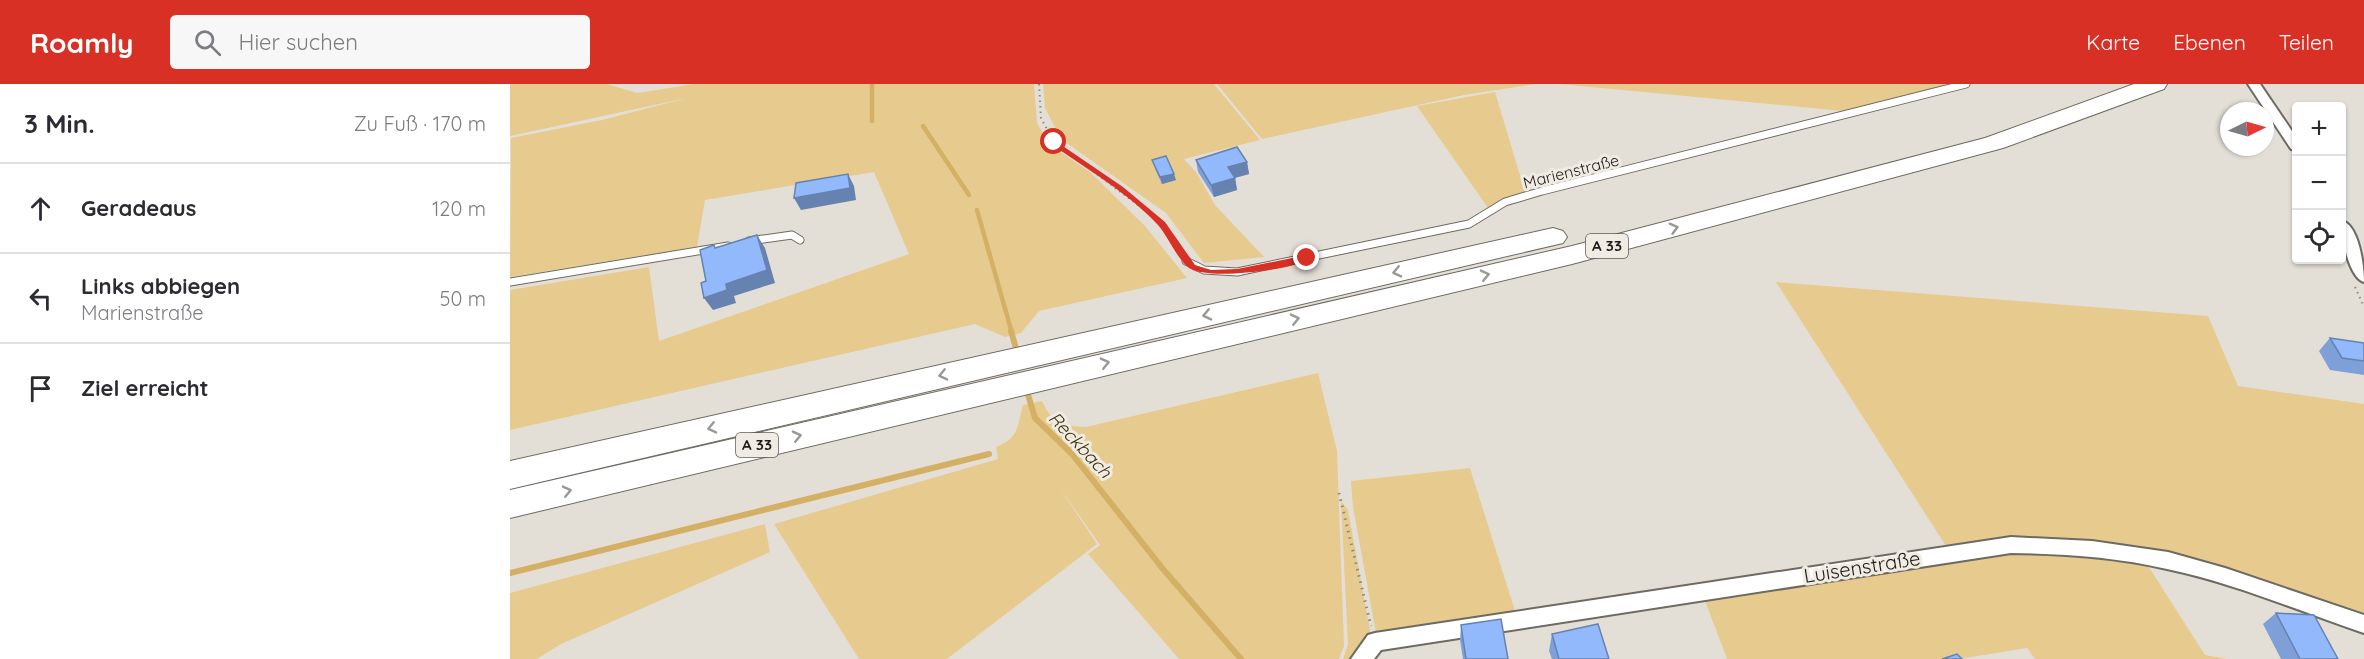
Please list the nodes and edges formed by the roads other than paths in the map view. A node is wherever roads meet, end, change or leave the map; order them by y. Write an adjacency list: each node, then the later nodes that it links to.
1 (1966, 84): 10 (lane, Marienstraße)
2 (2103, 84): 13 (highway, A 33, one-way to 13)
3 (2156, 84): 13 (highway, A 33, one-way to 3)
4 (2254, 84): 5 (street)
5 (2292, 140)
6 (2346, 234): 11 (street)
7 (800, 240): 8 (lane)
8 (745, 242)
9 (733, 244): 12 (lane)
10 (1186, 261)
11 (2364, 277)
12 (510, 282)
13 (1045, 364): 14 (highway, A 33)
14 (1001, 374): 15 (highway, A 33, one-way to 15); 16 (highway, A 33, one-way to 14)
15 (510, 475)
16 (510, 504)
17 (2364, 624): 18 (street, Luisenstraße)
18 (1360, 659)

